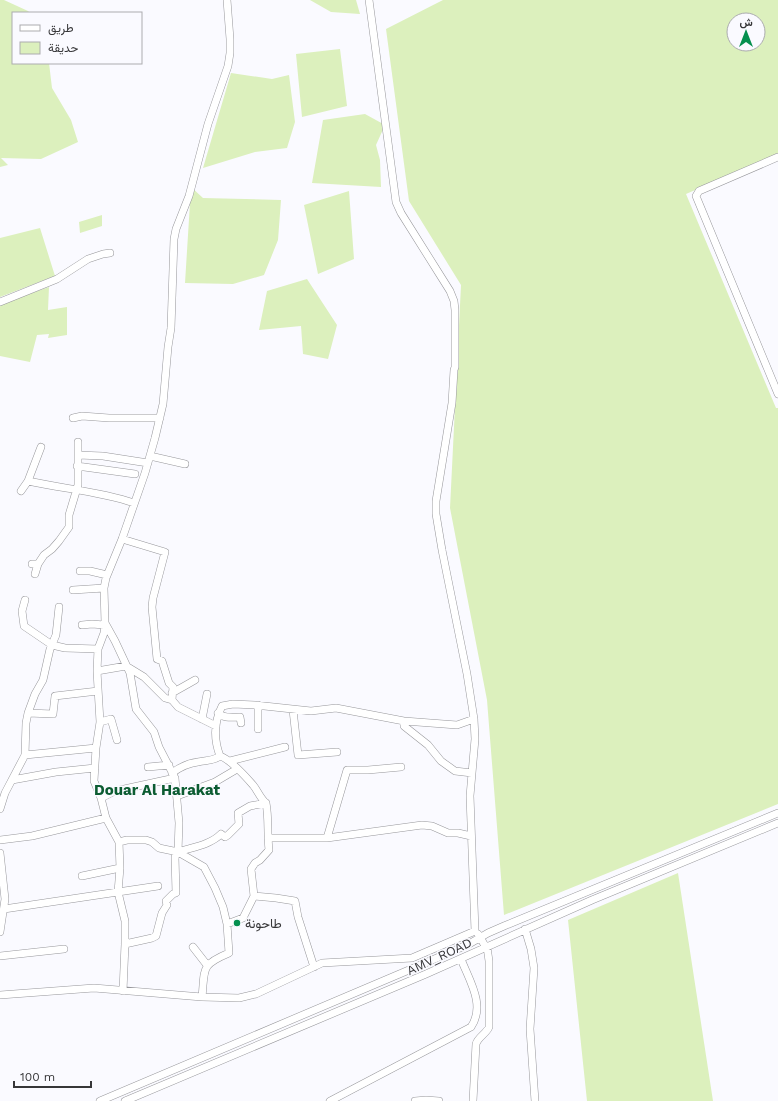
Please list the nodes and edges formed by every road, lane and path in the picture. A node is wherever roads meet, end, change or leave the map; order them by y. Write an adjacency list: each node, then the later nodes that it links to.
1 (227, 0): 8 (street)
2 (368, 0): 44 (street)
3 (778, 157): 6 (street)
4 (110, 253): 5 (street)
5 (0, 302)
6 (778, 394)
7 (73, 418): 8 (street)
8 (160, 418): 12 (street)
9 (78, 442): 11 (street)
10 (41, 447): 17 (street)
11 (78, 455): 13 (street); 15 (street)
12 (150, 456): 13 (street); 14 (street)
13 (148, 464): 20 (street)
14 (185, 464)
15 (77, 466): 16 (street); 19 (street)
16 (135, 474)
17 (28, 481): 18 (street); 19 (street)
18 (21, 491)
19 (77, 491): 20 (street); 23 (street)
20 (134, 503): 21 (street)
21 (122, 539): 24 (street); 38 (street)
22 (80, 571): 24 (street)
23 (35, 574)
24 (107, 575): 25 (street)
25 (104, 588): 26 (street); 30 (street)
26 (73, 590)
27 (25, 600): 31 (street)
28 (59, 606): 31 (street)
29 (82, 624): 30 (street)
30 (104, 624): 32 (street); 33 (street)
31 (52, 645): 32 (street); 41 (street)
32 (98, 649): 34 (street)
33 (126, 666): 34 (street); 38 (street); 57 (street)
34 (97, 671): 36 (street)
35 (195, 680): 38 (street)
36 (98, 691): 41 (street); 46 (street)
37 (208, 694): 43 (street)
38 (172, 696): 43 (street)
39 (258, 706): 40 (street); 42 (street); 49 (street)
40 (293, 710): 45 (street); 53 (street)
41 (28, 713): 54 (street)
42 (218, 713): 47 (street); 48 (street)
43 (202, 719): 48 (street)
44 (474, 719): 45 (street); 62 (street)
45 (404, 721): 62 (street)
46 (100, 722): 50 (street); 52 (street)
47 (241, 724)
48 (216, 726): 55 (street)
49 (258, 729)
50 (117, 740)
51 (285, 747): 56 (street)
52 (96, 748): 54 (street); 59 (street)
53 (337, 752)
54 (25, 755): 64 (street)
55 (220, 756): 56 (street); 63 (street)
56 (230, 761): 61 (street)
57 (169, 765): 58 (street); 63 (street)
58 (148, 767)
59 (95, 768): 64 (street); 66 (street)
60 (401, 768): 74 (street)
61 (237, 769): 65 (street); 67 (street)
62 (472, 773): 72 (street)
63 (173, 776): 65 (street); 66 (street)
64 (12, 780): 68 (street)
65 (177, 796): 77 (street)
66 (101, 798): 70 (street)
67 (266, 802): 73 (street); 77 (street)
68 (0, 809)
69 (778, 812): 82 (street, AMV_ROAD)
70 (106, 818): 75 (street); 76 (street)
71 (778, 823): 85 (street)
72 (471, 836): 74 (street); 92 (street)
73 (268, 838): 74 (street); 86 (street)
74 (327, 838)
75 (0, 840)
76 (119, 842): 77 (street); 79 (street)
77 (178, 852): 89 (street); 96 (street)
78 (0, 853): 88 (street)
79 (120, 868): 80 (street); 84 (street)
80 (82, 876)
81 (158, 886): 84 (street)
82 (602, 886): 83 (street, AMV_ROAD); 85 (street)
83 (588, 891): 87 (street); 90 (street, AMV_ROAD)
84 (118, 892): 88 (street); 96 (street)
85 (605, 894): 87 (street)
86 (254, 896): 89 (street); 103 (street)
87 (592, 900): 91 (street)
88 (4, 910): 93 (street)
89 (227, 924): 102 (street)
90 (509, 924): 94 (street); 95 (street, AMV_ROAD)
91 (525, 929): 94 (street); 113 (street)
92 (475, 931): 95 (street); 103 (street)
93 (0, 932)
94 (513, 935): 98 (street)
95 (481, 937): 98 (street); 107 (street, AMV_ROAD)
96 (125, 944): 104 (street)
97 (193, 947): 102 (street)
98 (488, 947): 101 (street); 112 (street)
99 (64, 950): 100 (street)
100 (0, 956)
101 (461, 959): 108 (street); 109 (street)
102 (207, 965): 106 (street)
103 (314, 967): 106 (street)
104 (123, 991): 105 (street); 106 (street)
105 (0, 995)
106 (202, 997)
107 (100, 1101)
108 (125, 1101)
109 (330, 1101)
110 (415, 1101): 111 (street)
111 (439, 1101)
112 (473, 1101)
113 (535, 1101)

